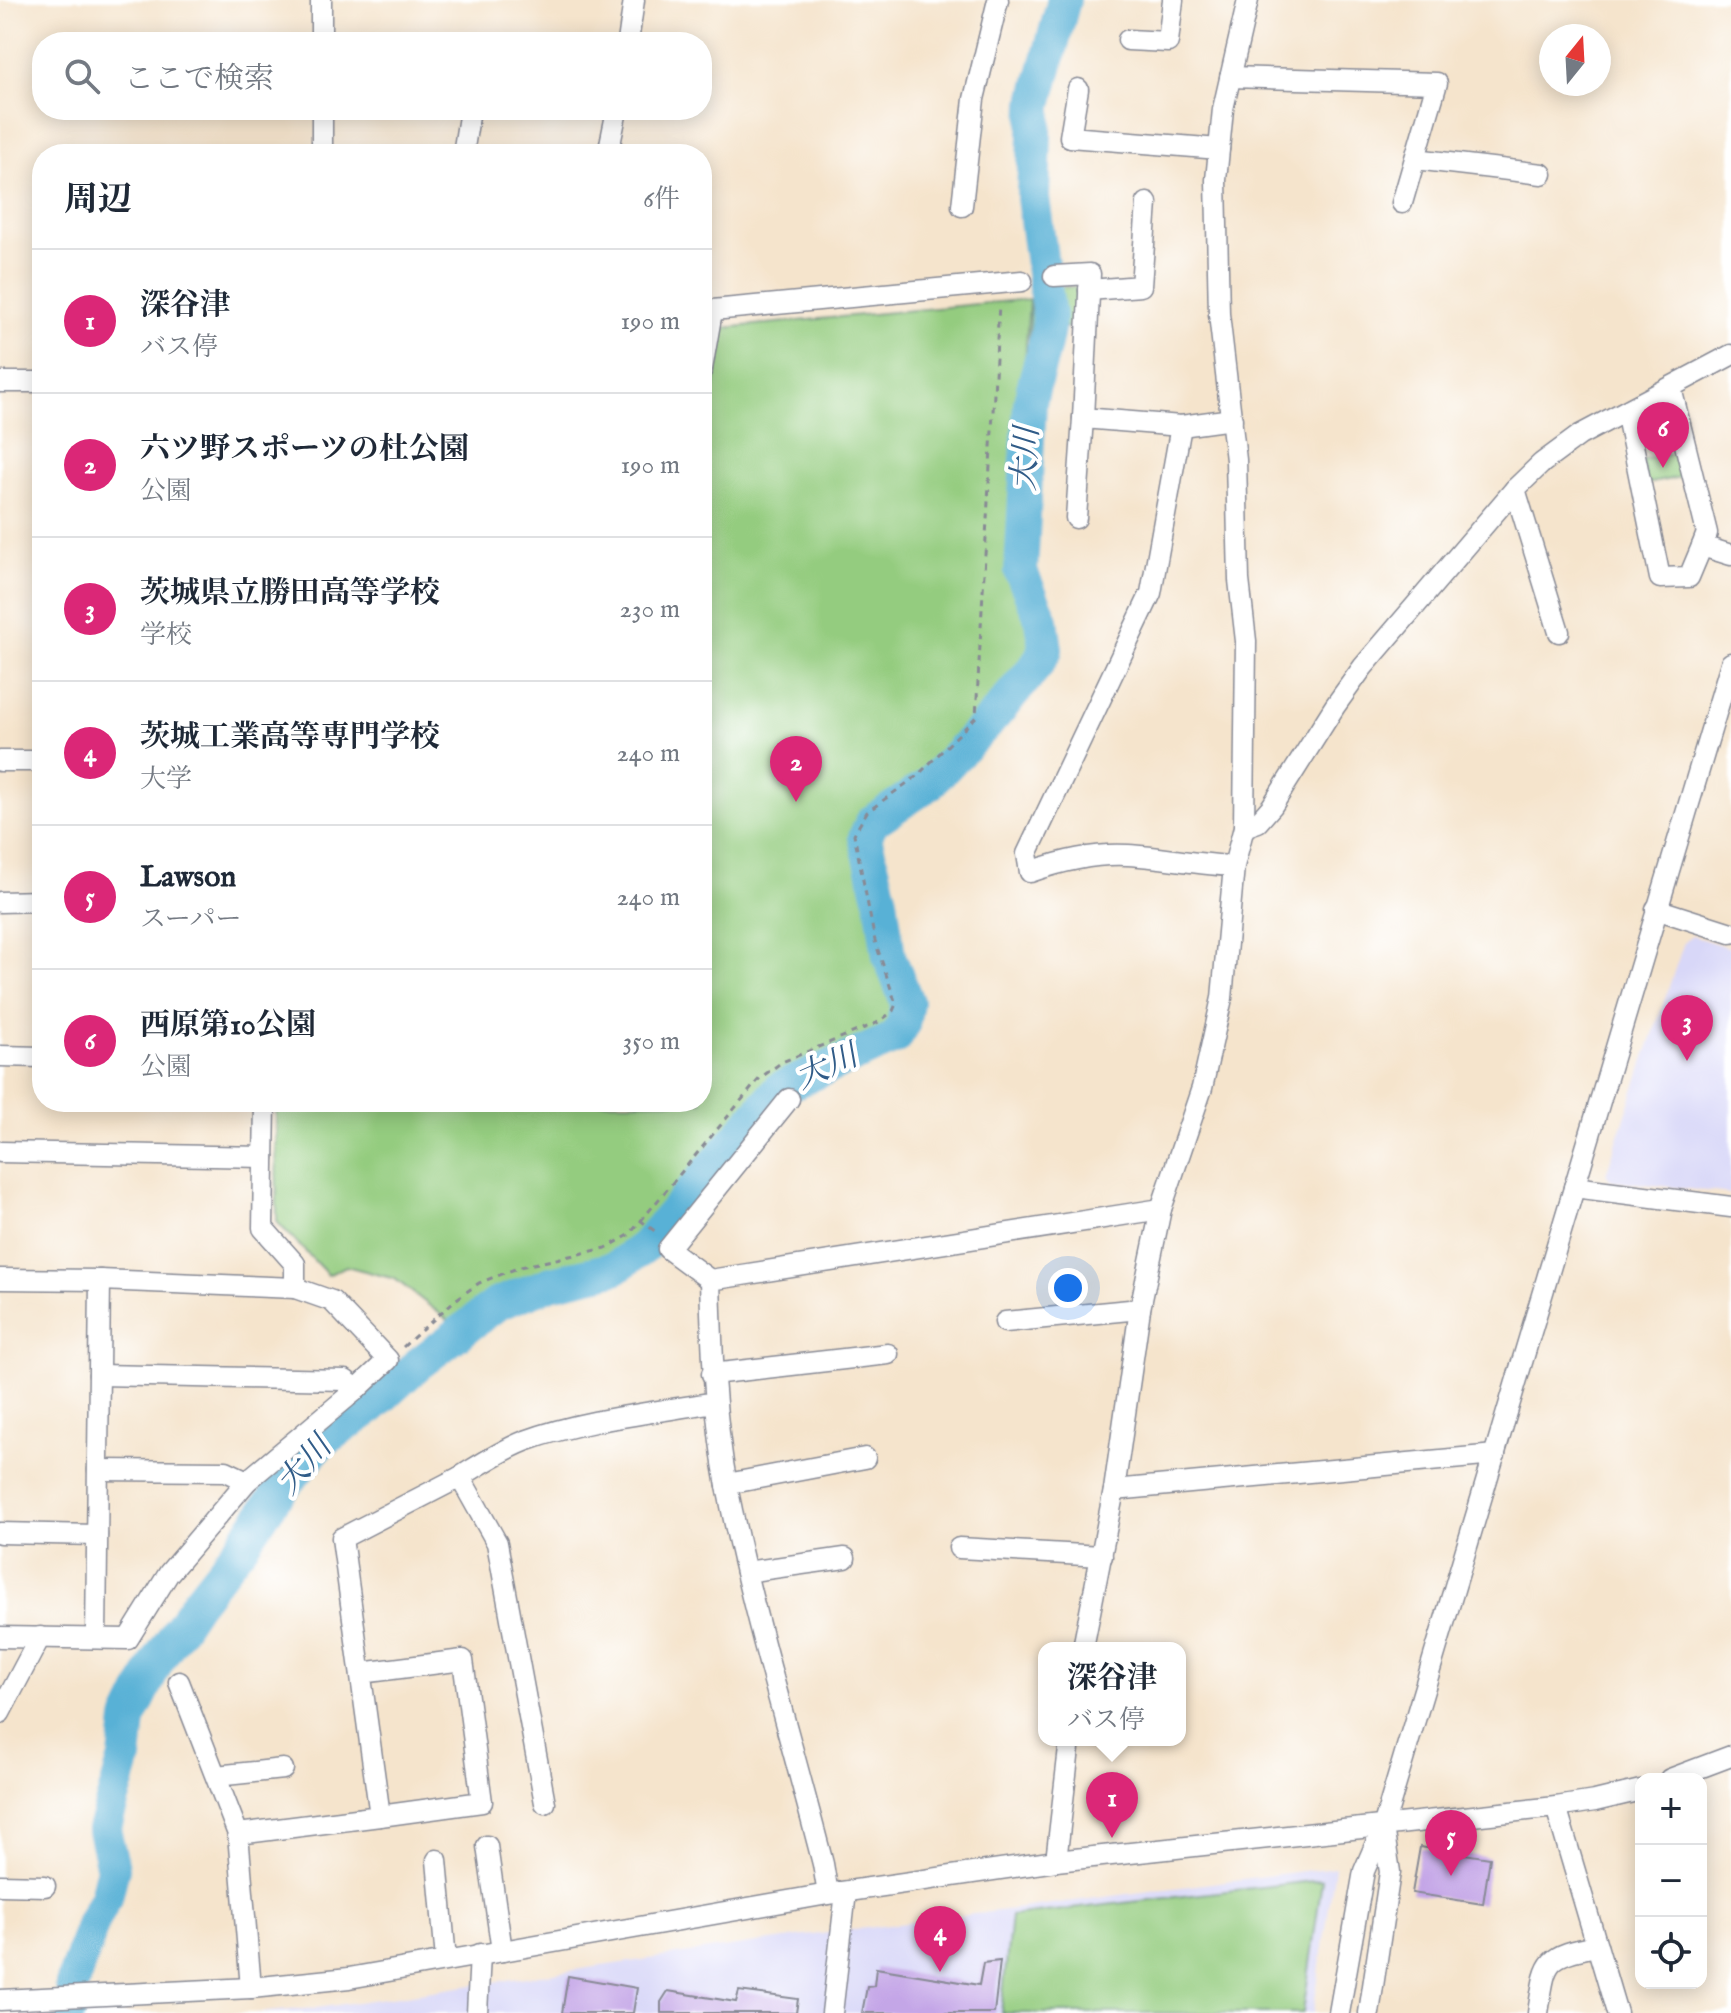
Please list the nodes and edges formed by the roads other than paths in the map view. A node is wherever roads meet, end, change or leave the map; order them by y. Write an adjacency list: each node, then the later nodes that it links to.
1 (321, 0): 6 (street)
2 (634, 0): 7 (street)
3 (998, 0): 22 (street)
4 (1173, 0): 8 (street)
5 (1248, 0): 9 (street)
6 (321, 32)
7 (629, 32)
8 (1128, 40)
9 (1230, 77): 17 (street); 18 (street)
10 (1078, 89): 17 (street)
11 (322, 120): 14 (street)
12 (468, 120): 15 (street)
13 (615, 120): 16 (street)
14 (322, 144)
15 (465, 144)
16 (610, 144)
17 (1219, 149): 33 (street)
18 (1415, 159): 19 (street); 21 (street)
19 (1542, 174)
20 (1147, 203): 25 (street)
21 (1402, 203)
22 (962, 206)
23 (1054, 276): 25 (street)
24 (1022, 281): 26 (street)
25 (1089, 290): 32 (street)
26 (712, 311)
27 (1731, 355): 30 (street)
28 (0, 382): 29 (street)
29 (32, 382)
30 (1671, 388): 31 (street); 37 (street)
31 (1626, 411): 35 (street); 37 (street)
32 (1083, 418): 34 (street); 36 (street)
33 (1232, 419): 34 (street); 43 (street)
34 (1181, 426): 44 (street)
35 (1515, 489): 39 (street); 43 (street)
36 (1076, 518)
37 (1702, 546): 38 (street)
38 (1731, 555)
39 (1559, 632)
40 (1731, 663): 47 (street)
41 (0, 761): 42 (street)
42 (32, 761)
43 (1244, 827): 44 (street)
44 (1234, 866): 57 (street)
45 (32, 901): 46 (street)
46 (0, 902)
47 (1656, 909): 48 (street); 55 (street)
48 (1731, 933)
49 (0, 1056): 50 (street)
50 (32, 1057)
51 (789, 1099): 60 (street)
52 (265, 1112): 54 (street)
53 (0, 1152): 54 (street)
54 (264, 1157): 61 (street)
55 (1574, 1187): 56 (street); 69 (street)
56 (1731, 1207)
57 (1161, 1209): 60 (street); 62 (street)
58 (0, 1279): 59 (street)
59 (100, 1280): 61 (street); 66 (street)
60 (710, 1280): 65 (street)
61 (295, 1288): 67 (street)
62 (1140, 1309): 63 (street); 75 (street)
63 (1005, 1322)
64 (888, 1354): 65 (street)
65 (712, 1374): 68 (street)
66 (99, 1375): 67 (street); 71 (street)
67 (357, 1389): 73 (street)
68 (715, 1402): 72 (street); 74 (street)
69 (1495, 1455): 75 (street); 98 (street)
70 (865, 1458): 74 (street)
71 (98, 1470): 73 (street); 77 (street)
72 (460, 1477): 86 (street); 95 (street)
73 (247, 1481): 84 (street)
74 (727, 1484): 81 (street)
75 (1114, 1490): 79 (street)
76 (0, 1533): 77 (street)
77 (97, 1535): 84 (street)
78 (959, 1548): 79 (street)
79 (1102, 1556): 85 (street)
80 (845, 1558): 81 (street)
81 (746, 1572): 105 (street)
82 (0, 1637): 83 (street)
83 (40, 1637): 84 (street); 88 (street)
84 (96, 1638)
85 (1084, 1642)
86 (361, 1673): 97 (street); 97 (street)
87 (179, 1682): 93 (street)
88 (0, 1713)
89 (1069, 1746): 102 (street)
90 (1731, 1756): 92 (street)
91 (283, 1769): 93 (street)
92 (1686, 1773)
93 (216, 1776): 99 (street)
94 (1635, 1791): 96 (street)
95 (545, 1803)
96 (1556, 1807): 98 (street); 106 (street)
97 (380, 1816): 99 (street)
98 (1383, 1827): 102 (street); 114 (street); 115 (street)
99 (238, 1834): 110 (street)
100 (487, 1846): 107 (street)
101 (437, 1860): 109 (street)
102 (1056, 1861): 105 (street)
103 (0, 1885): 104 (street)
104 (45, 1886)
105 (837, 1893): 107 (street); 113 (street)
106 (1597, 1946): 116 (street); 117 (street)
107 (502, 1951): 108 (street)
108 (480, 1954): 109 (street); 112 (street)
109 (446, 1960): 110 (street)
110 (251, 1988): 111 (street)
111 (0, 2000)
112 (477, 2013)
113 (832, 2013)
114 (1339, 2013)
115 (1369, 2013)
116 (1538, 2013)
117 (1617, 2013)

